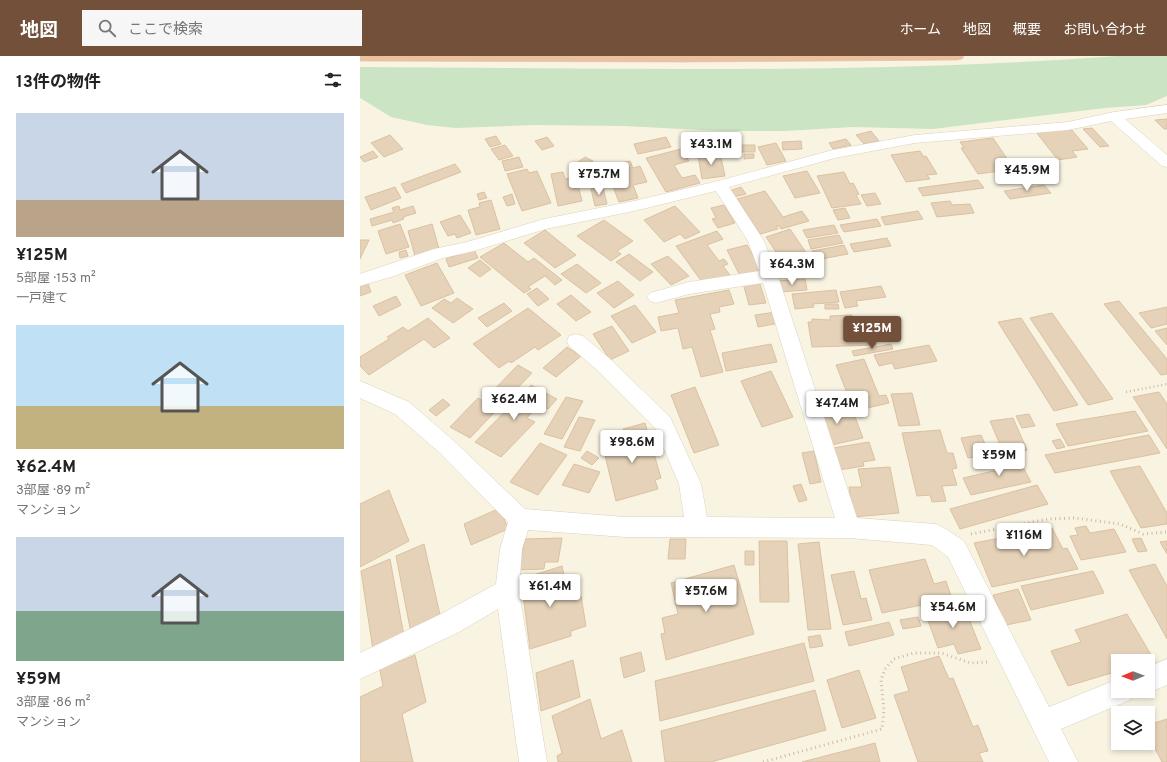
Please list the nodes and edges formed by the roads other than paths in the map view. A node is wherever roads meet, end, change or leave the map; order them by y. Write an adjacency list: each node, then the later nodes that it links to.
1 (957, 56): 2 (highway)
2 (360, 57)
3 (1167, 109): 4 (street)
4 (1114, 116): 5 (street); 6 (street)
5 (1167, 163)
6 (720, 185): 7 (street); 8 (street)
7 (769, 276): 9 (street); 14 (street)
8 (360, 280)
9 (656, 296)
10 (576, 341): 13 (street)
11 (360, 389): 12 (street)
12 (520, 520): 13 (street); 15 (street)
13 (697, 527): 14 (street)
14 (849, 528): 20 (street)
15 (507, 592): 16 (street); 21 (street)
16 (360, 666)
17 (1167, 672): 18 (street)
18 (1155, 677)
19 (1111, 695): 20 (street)
20 (1043, 723): 22 (street)
21 (533, 762)
22 (1064, 762)

